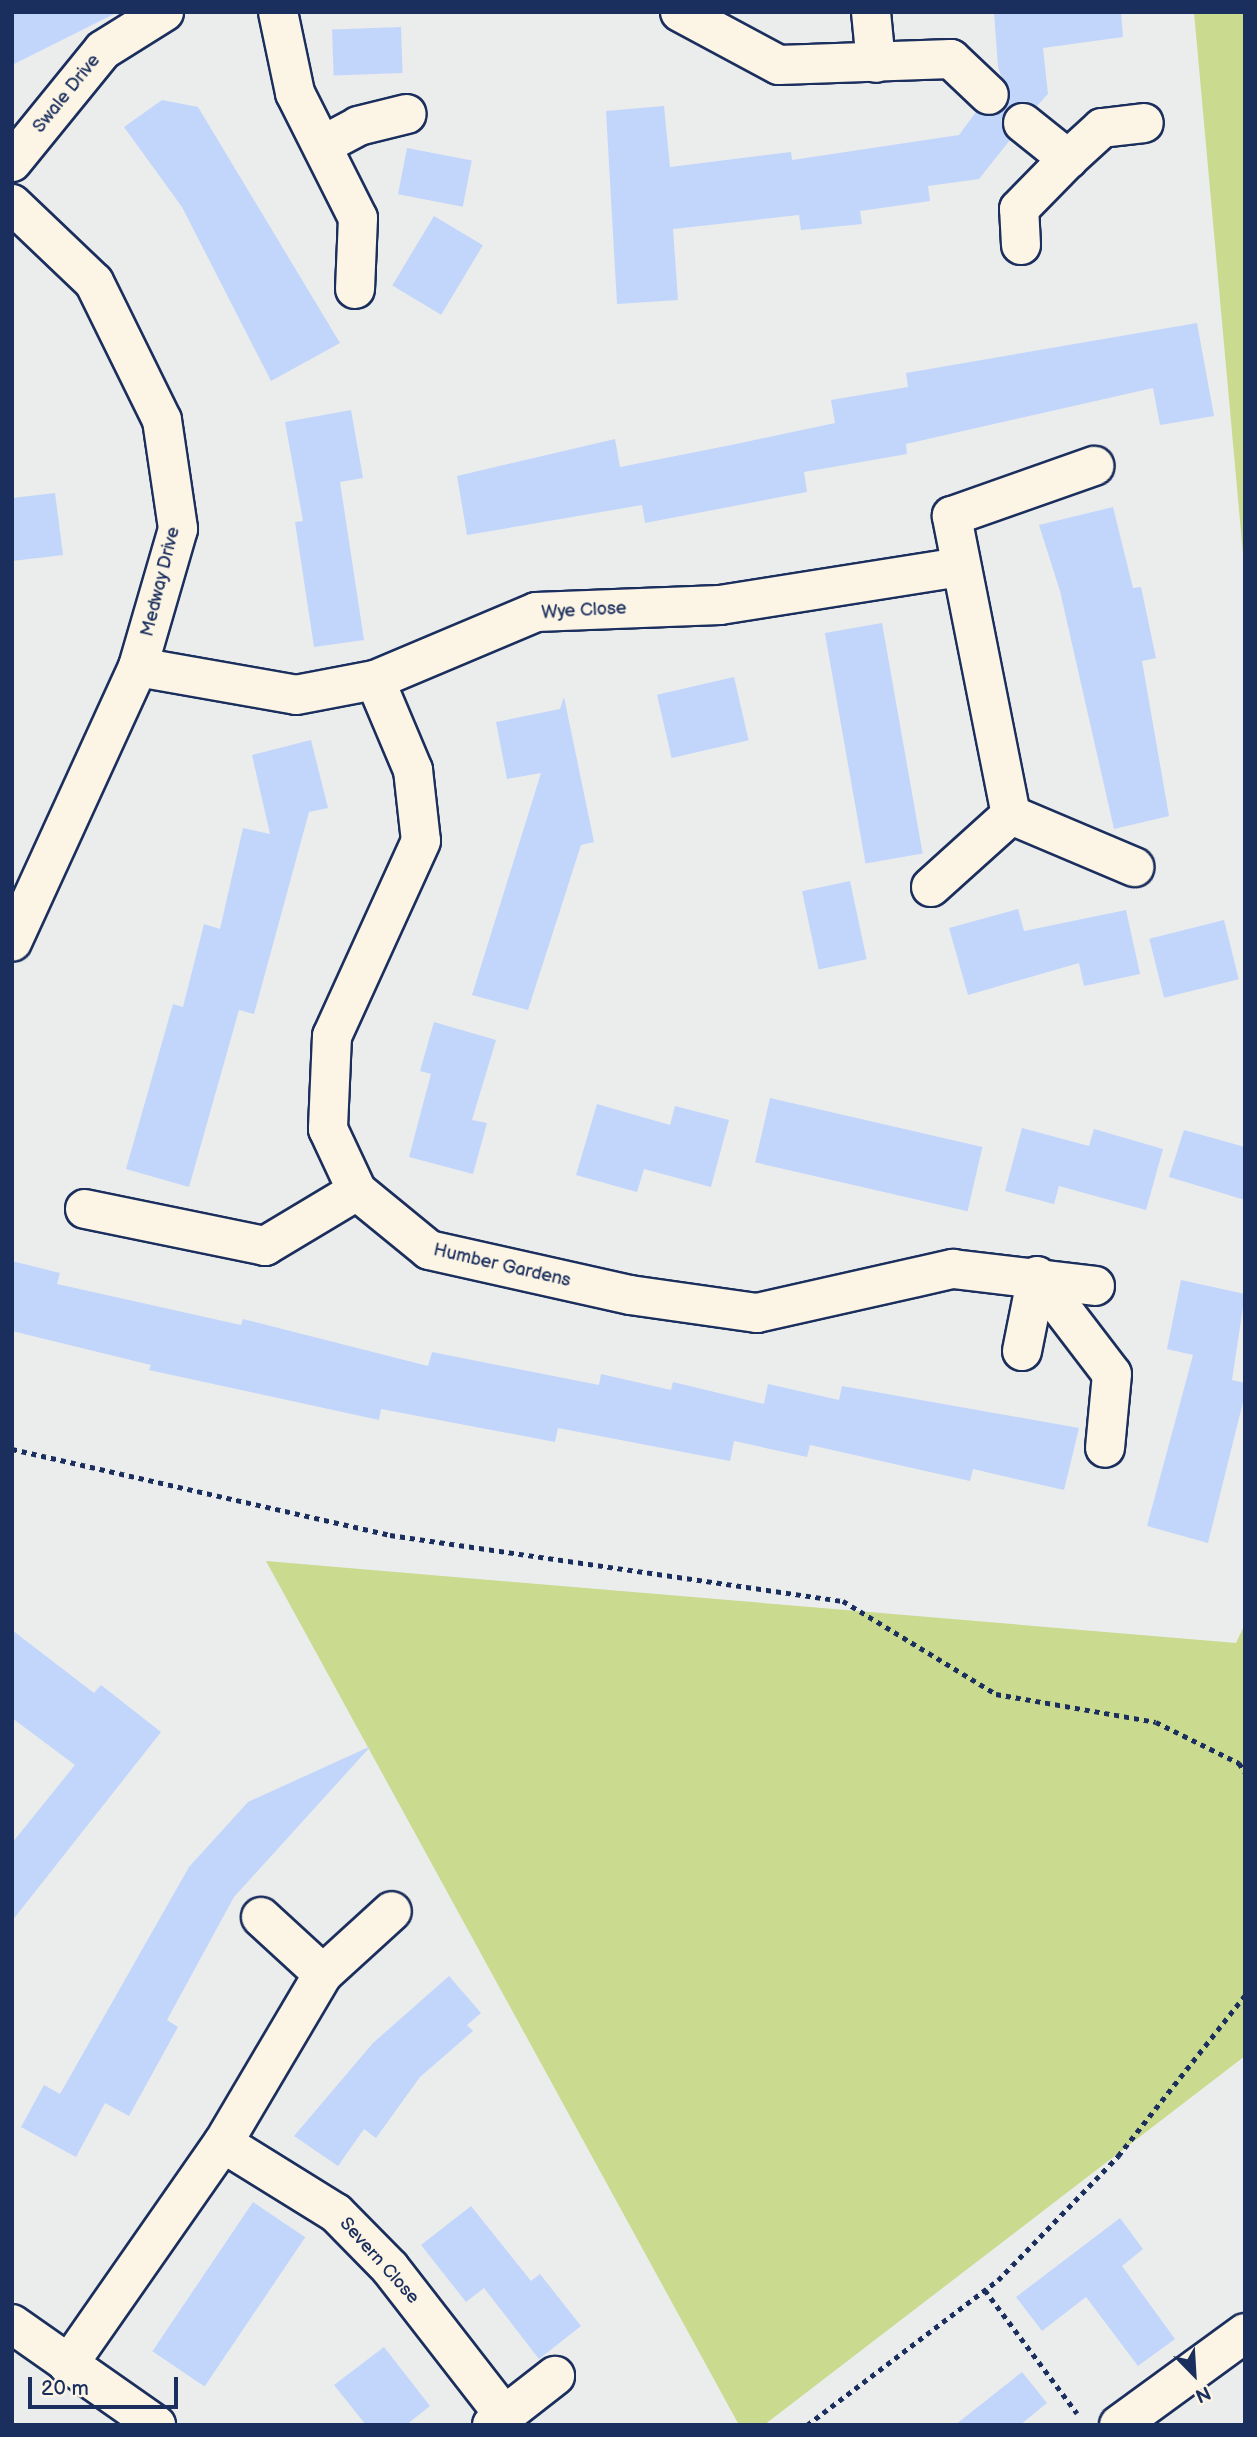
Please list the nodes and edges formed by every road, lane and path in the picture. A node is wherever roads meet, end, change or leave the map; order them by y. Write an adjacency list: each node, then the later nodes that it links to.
1 (164, 12): 12 (street, Swale Drive)
2 (278, 12): 10 (street)
3 (680, 12): 5 (street)
4 (871, 12): 5 (street)
5 (876, 63): 6 (street)
6 (989, 95)
7 (407, 114): 10 (street)
8 (1023, 123): 11 (street)
9 (1144, 124): 11 (street)
10 (323, 145): 15 (street)
11 (1068, 159): 14 (street)
12 (12, 162)
13 (12, 204): 18 (street, Medway Drive)
14 (1021, 245)
15 (355, 289)
16 (1094, 467): 17 (street)
17 (960, 567): 19 (street, Wye Close); 20 (street)
18 (138, 667): 19 (street, Wye Close); 23 (street, Medway Drive)
19 (375, 680): 24 (street, Humber Gardens)
20 (1011, 815): 21 (street); 22 (street)
21 (1134, 867)
22 (931, 887)
23 (12, 942)
24 (357, 1191): 25 (street); 26 (street, Humber Gardens)
25 (85, 1209)
26 (1037, 1276): 27 (street, Humber Gardens); 28 (street); 29 (street)
27 (1095, 1286)
28 (1021, 1351)
29 (1105, 1448)
30 (12, 1449): 31 (path)
31 (1245, 1772)
32 (392, 1911): 34 (street)
33 (261, 1917): 34 (street)
34 (323, 1974): 36 (street)
35 (1245, 1995): 37 (path)
36 (223, 2143): 40 (street); 42 (street, Severn Close)
37 (985, 2290): 44 (path); 45 (path)
38 (12, 2324): 40 (street)
39 (1245, 2333): 46 (street)
40 (68, 2365): 43 (street)
41 (555, 2376): 42 (street, Severn Close)
42 (498, 2420)
43 (156, 2425)
44 (807, 2425)
45 (1085, 2425)
46 (1119, 2425)

